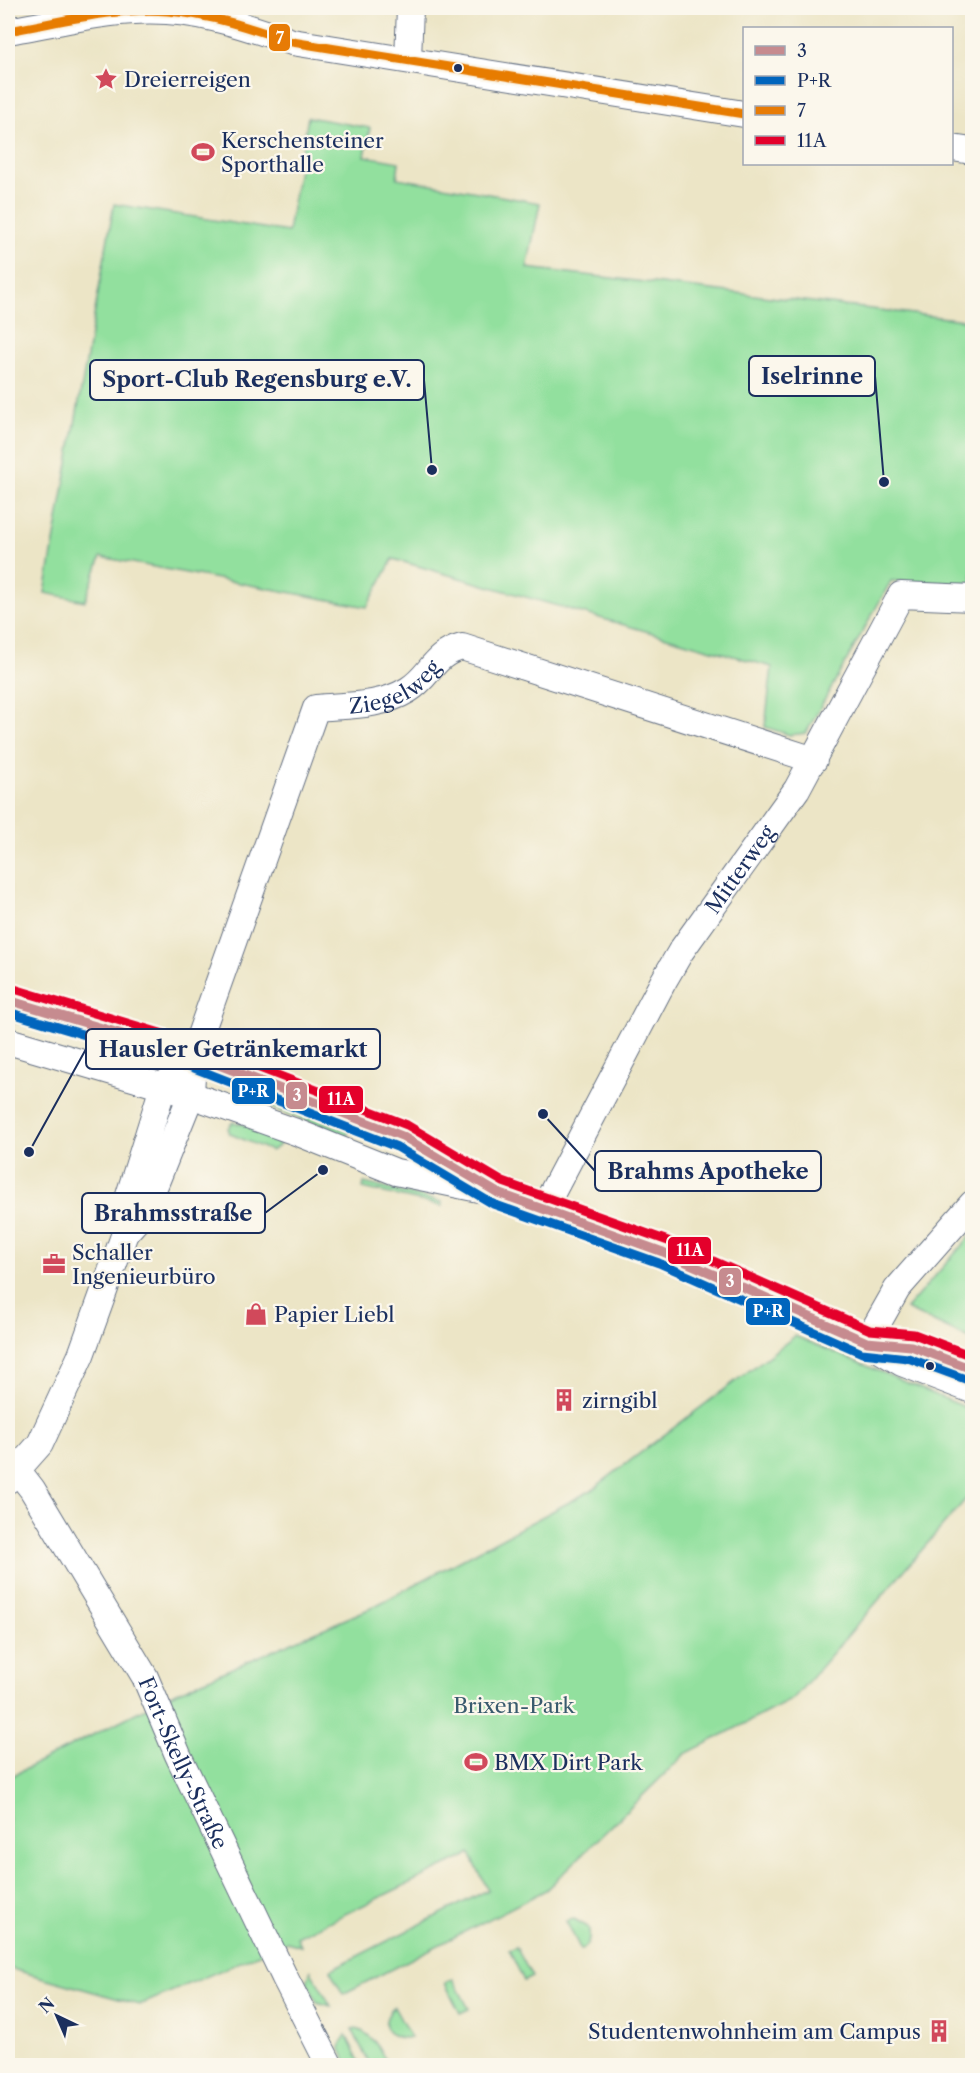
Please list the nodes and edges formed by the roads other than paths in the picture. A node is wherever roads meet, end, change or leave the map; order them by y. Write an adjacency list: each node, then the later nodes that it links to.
1 (410, 8): 4 (street)
2 (74, 14): 3 (street); 4 (street)
3 (8, 31)
4 (408, 59): 5 (street)
5 (743, 114)
6 (953, 148): 7 (street)
7 (972, 151)
8 (972, 597): 9 (street, Mitterweg)
9 (814, 760): 12 (street, Ziegelweg); 17 (street, Mitterweg)
10 (8, 1000): 12 (street)
11 (8, 1041): 13 (street)
12 (193, 1055): 13 (street); 14 (street); 15 (street)
13 (163, 1087): 14 (street); 18 (street)
14 (191, 1095): 15 (street); 18 (street)
15 (498, 1193): 17 (street)
16 (972, 1204): 19 (street)
17 (544, 1208): 19 (street)
18 (125, 1233): 22 (street)
19 (867, 1342): 20 (street); 21 (street)
20 (972, 1369)
21 (972, 1390)
22 (13, 1475): 23 (street, Fort-Skelly-Straße)
23 (330, 2066)

